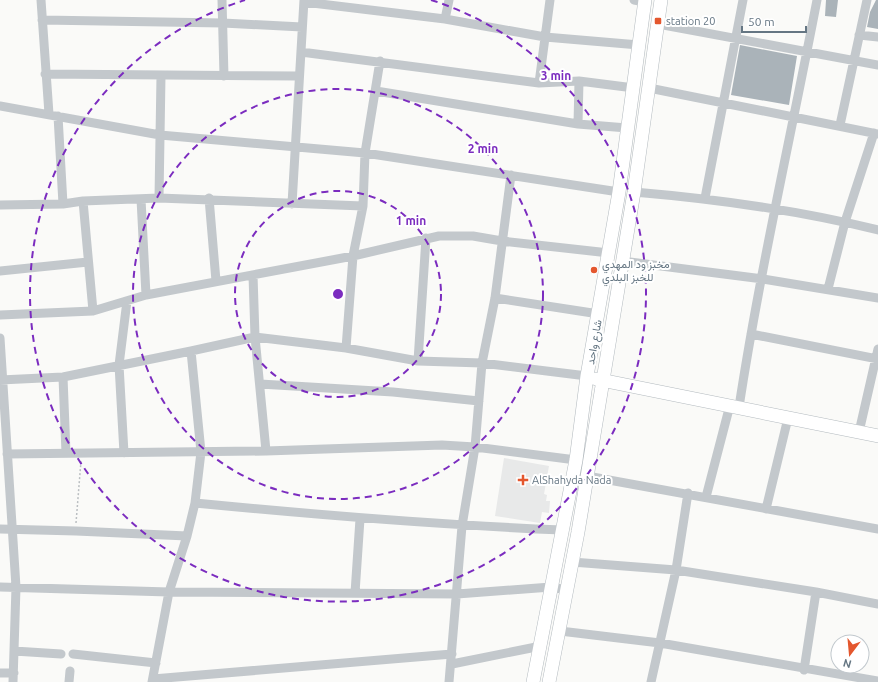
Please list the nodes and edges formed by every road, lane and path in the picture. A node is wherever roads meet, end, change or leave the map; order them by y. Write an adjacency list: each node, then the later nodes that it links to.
1 (41, 0): 12 (street)
2 (222, 0): 13 (street)
3 (449, 0): 11 (street)
4 (550, 0): 17 (street)
5 (661, 0): 14 (street, شارع واحد)
6 (743, 0): 19 (street)
7 (817, 0): 22 (street)
8 (867, 0): 16 (street)
9 (304, 1): 11 (street); 15 (street)
10 (641, 1): 20 (street, شارع واحد)
11 (445, 19): 17 (street)
12 (42, 20): 13 (street); 26 (street)
13 (223, 23): 15 (street); 28 (street)
14 (658, 24): 19 (street); 33 (street, شارع واحد)
15 (302, 26): 21 (street)
16 (859, 35): 18 (street); 24 (street)
17 (545, 37): 20 (street); 31 (street)
18 (878, 37)
19 (735, 38): 22 (street); 35 (street)
20 (639, 45): 32 (street, شارع واحد)
21 (301, 52): 23 (street); 29 (street)
22 (807, 52): 24 (street); 39 (street)
23 (380, 61): 31 (street); 34 (street)
24 (854, 61): 25 (street); 41 (street)
25 (878, 65)
26 (46, 74): 27 (street); 37 (street)
27 (161, 76): 28 (street); 44 (street)
28 (224, 76): 29 (street)
29 (299, 76): 45 (street)
30 (579, 81): 31 (street); 32 (street); 40 (street)
31 (539, 82)
32 (634, 88): 42 (street, شارع واحد)
33 (649, 88): 35 (street); 49 (street, شارع واحد)
34 (376, 91): 40 (street); 46 (street)
35 (724, 102): 39 (street); 52 (street)
36 (0, 106): 37 (street)
37 (49, 114): 38 (street)
38 (58, 116): 44 (street); 55 (street)
39 (795, 116): 41 (street); 59 (street)
40 (578, 124): 42 (street)
41 (840, 125): 43 (street)
42 (627, 128): 48 (street, شارع واحد)
43 (876, 133): 60 (street)
44 (160, 135): 45 (street); 50 (street)
45 (295, 148): 46 (street); 56 (street)
46 (365, 153): 47 (street); 58 (street)
47 (511, 175): 48 (street); 63 (street)
48 (619, 192): 64 (street, شارع واحد)
49 (634, 192): 52 (street); 66 (street, شارع واحد)
50 (159, 198): 51 (street); 53 (street)
51 (208, 198): 56 (street); 71 (street)
52 (705, 198): 59 (street)
53 (141, 199): 54 (street); 73 (street)
54 (83, 201): 55 (street); 67 (street)
55 (63, 204): 57 (street)
56 (292, 204): 58 (street)
57 (0, 205)
58 (363, 206): 65 (street)
59 (774, 209): 60 (street); 70 (street)
60 (845, 222): 61 (street); 72 (street)
61 (878, 230)
62 (426, 238): 63 (street); 65 (street); 86 (street)
63 (502, 241): 64 (street); 74 (street)
64 (609, 253): 78 (street, شارع واحد)
65 (353, 256): 69 (street); 83 (street)
66 (622, 261): 70 (street); 92 (street, شارع واحد)
67 (88, 262): 68 (street); 77 (street)
68 (0, 271)
69 (253, 275): 71 (street); 81 (street)
70 (763, 278): 72 (street); 80 (street)
71 (216, 281): 73 (street)
72 (828, 289): 75 (street)
73 (146, 294): 76 (street)
74 (495, 298): 78 (street); 87 (street)
75 (878, 298)
76 (127, 301): 77 (street); 88 (street)
77 (94, 311): 79 (street)
78 (599, 314): 89 (street, شارع واحد)
79 (0, 315)
80 (751, 334): 85 (street); 95 (street)
81 (255, 337): 83 (street); 84 (street); 93 (street)
82 (0, 338): 91 (street)
83 (346, 348): 86 (street)
84 (191, 352): 88 (street); 101 (street)
85 (877, 355): 97 (street)
86 (418, 361): 87 (street)
87 (482, 363): 89 (street); 94 (street)
88 (119, 365): 90 (street); 103 (street)
89 (587, 376): 92 (street); 106 (street, شارع واحد)
90 (63, 377): 91 (street); 105 (street)
91 (2, 380): 104 (street)
92 (603, 382): 95 (street); 107 (street, شارع واحد)
93 (260, 384): 94 (street); 100 (street)
94 (479, 401): 99 (street)
95 (734, 406): 96 (street); 110 (street)
96 (788, 418): 97 (street); 112 (street)
97 (859, 432): 98 (street)
98 (878, 436)
99 (475, 447): 100 (street); 106 (street); 114 (street)
100 (266, 451): 101 (street)
101 (201, 452): 103 (street); 111 (street)
102 (81, 453): 103 (street); 105 (street); 119 (path)
103 (124, 453)
104 (7, 454): 105 (street); 108 (street)
105 (66, 454)
106 (576, 460): 118 (street, شارع واحد)
107 (587, 476): 109 (street); 121 (street, شارع واحد)
108 (5, 485): 116 (street)
109 (688, 494): 110 (street); 122 (street)
110 (706, 497): 112 (street)
111 (195, 503): 113 (street); 120 (street)
112 (766, 510): 117 (street)
113 (360, 519): 114 (street); 129 (street)
114 (462, 526): 118 (street); 130 (street)
115 (0, 529): 116 (street)
116 (13, 529): 119 (street); 124 (street)
117 (878, 529)
118 (563, 530): 125 (street, شارع واحد)
119 (76, 531): 120 (street)
120 (187, 536): 127 (street)
121 (572, 562): 122 (street); 126 (street, شارع واحد)
122 (676, 570): 128 (street); 133 (street)
123 (0, 587): 124 (street)
124 (16, 587): 127 (street); 135 (street)
125 (551, 587): 126 (street); 130 (street); 134 (street, شارع واحد)
126 (567, 590): 132 (street, شارع واحد)
127 (169, 592): 129 (street); 139 (street)
128 (816, 592): 131 (street); 140 (street)
129 (355, 593): 130 (street)
130 (457, 594): 138 (street)
131 (878, 604)
132 (560, 631): 133 (street); 150 (street, شارع واحد)
133 (660, 643): 140 (street); 151 (street)
134 (541, 646): 138 (street); 149 (street, شارع واحد)
135 (14, 651): 136 (street); 143 (street)
136 (61, 654)
137 (73, 654): 139 (street)
138 (452, 659): 145 (street); 148 (street)
139 (156, 662): 145 (street)
140 (804, 670): 144 (street)
141 (70, 671): 147 (street)
142 (0, 673): 143 (street)
143 (14, 677)
144 (835, 678): 146 (street)
145 (153, 680)
146 (878, 681)
147 (69, 682)
148 (449, 682)
149 (533, 682)
150 (549, 682)
151 (651, 682)

